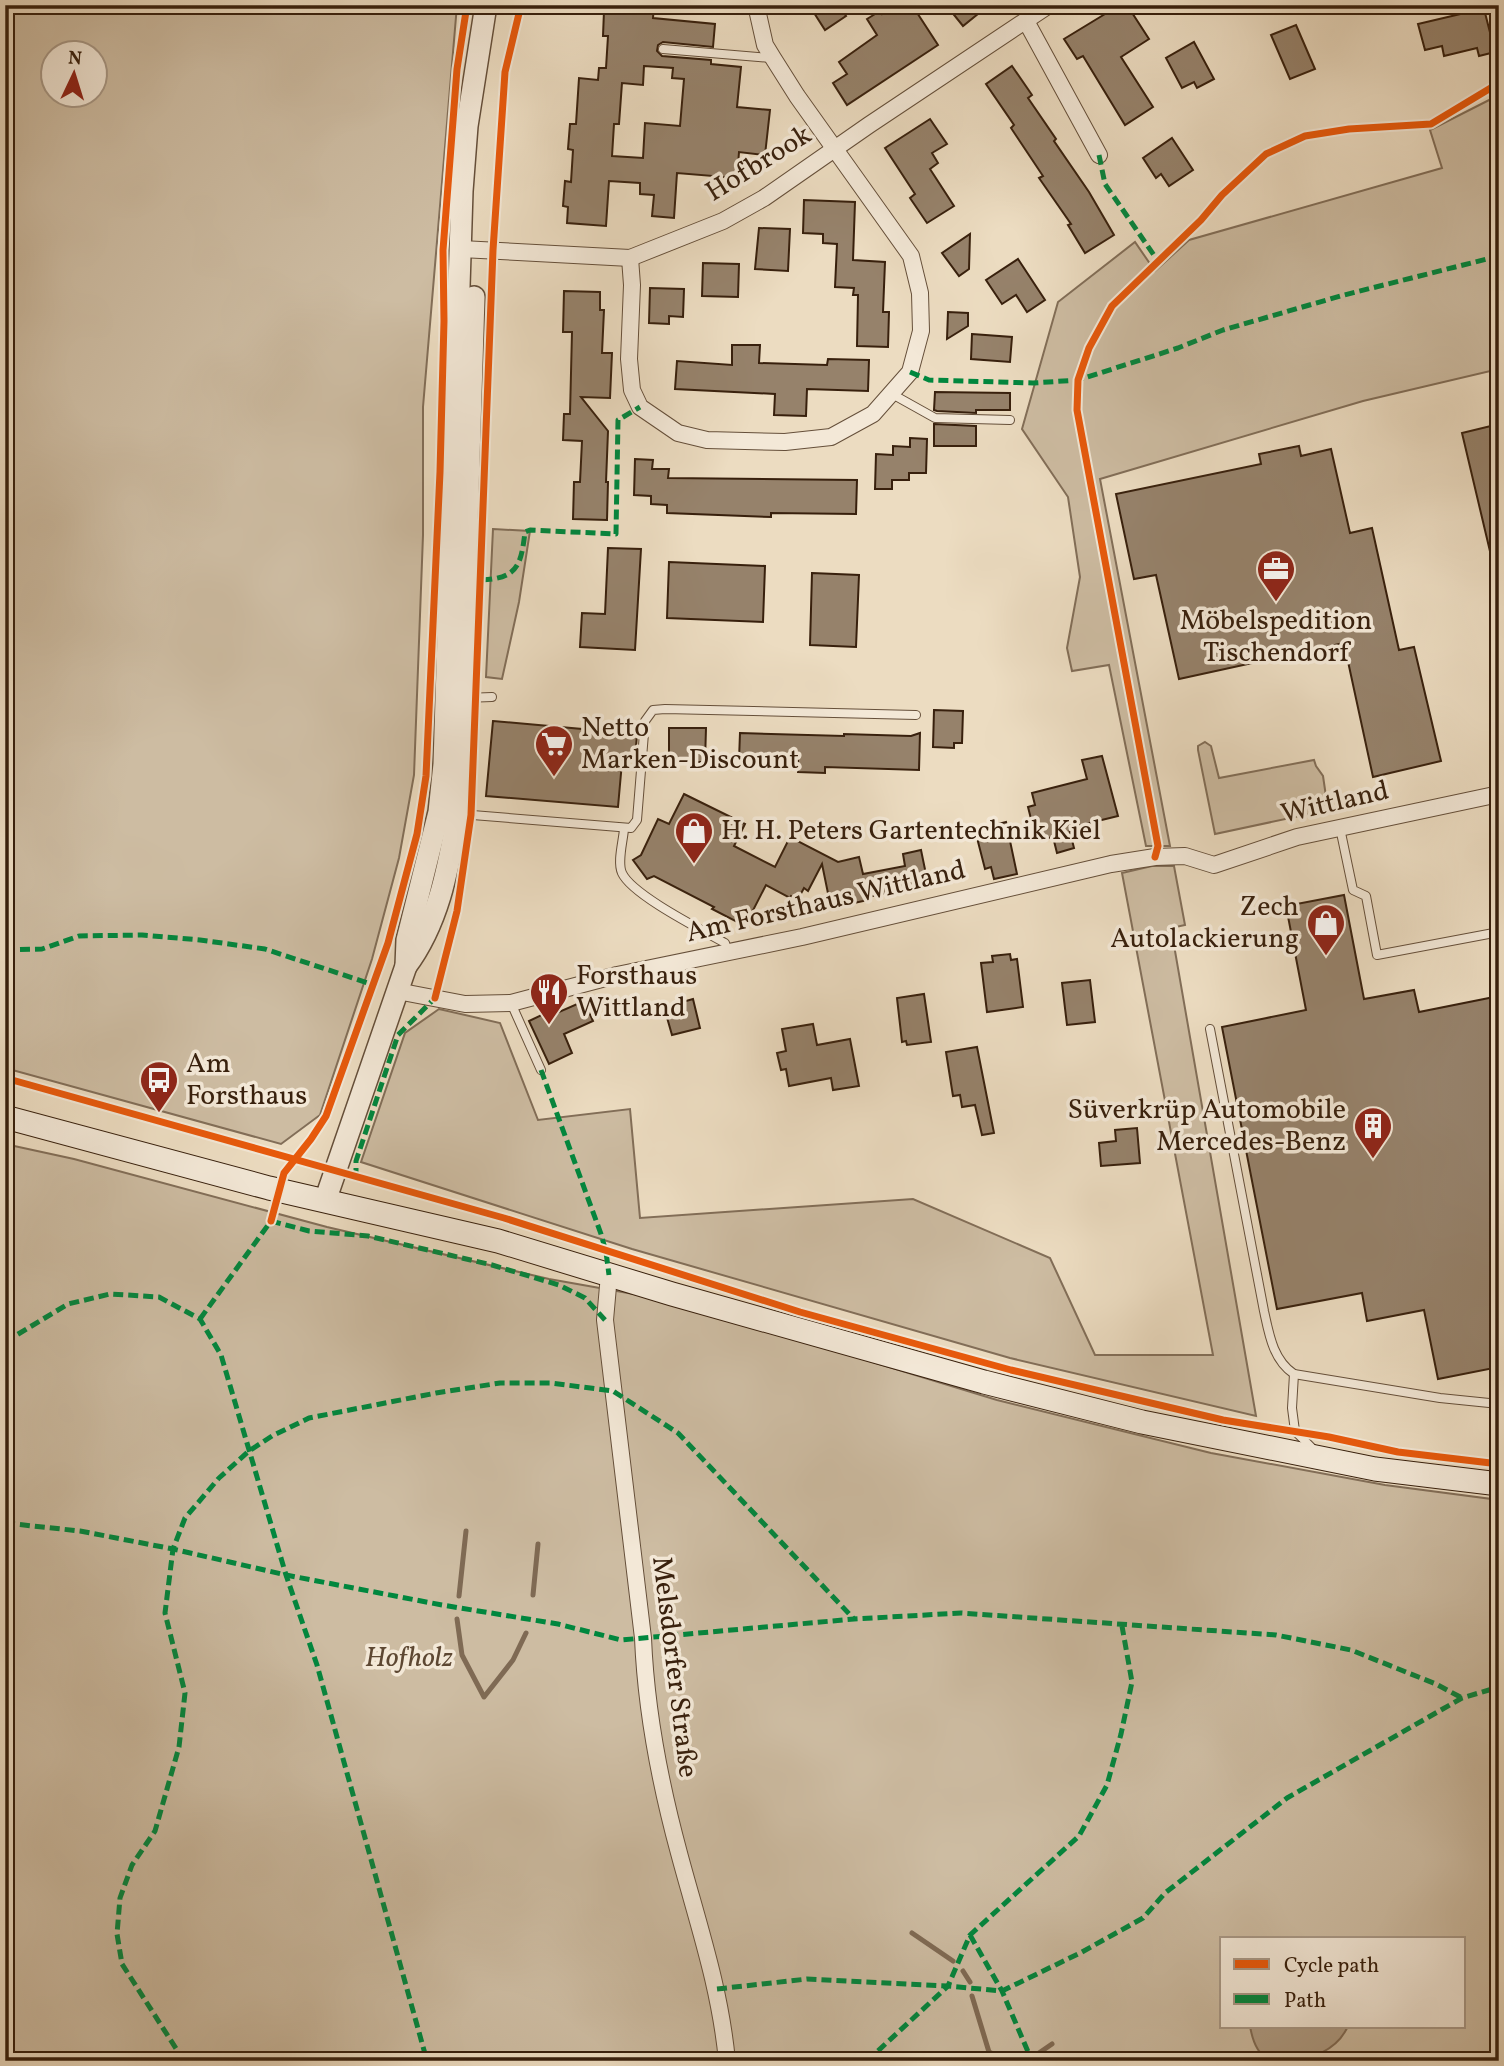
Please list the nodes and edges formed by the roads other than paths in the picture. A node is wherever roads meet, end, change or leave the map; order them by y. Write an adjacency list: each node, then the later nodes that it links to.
1 (486, 5): 10 (street)
2 (501, 5): 10 (street)
3 (756, 5): 7 (street)
4 (1049, 5): 5 (street, Hofbrook)
5 (1026, 21): 8 (street, Hofbrook); 9 (street)
6 (663, 49): 7 (lane)
7 (773, 58): 8 (street)
8 (835, 148): 11 (street, Hofbrook); 12 (street)
9 (1099, 155)
10 (468, 249): 11 (street, Hofbrook); 14 (street)
11 (630, 258): 12 (street)
12 (892, 394): 13 (lane)
13 (1010, 419)
14 (455, 697): 15 (lane); 18 (street)
15 (492, 697)
16 (916, 715): 20 (lane)
17 (1499, 794): 19 (street, Wittland)
18 (449, 813): 20 (lane); 24 (street)
19 (1339, 828): 21 (street, Wittland); 22 (lane)
20 (624, 830): 23 (lane)
21 (1185, 856): 23 (street, Am Forsthaus Wittland)
22 (1499, 932)
23 (728, 953): 25 (street, Am Forsthaus Wittland)
24 (397, 991): 25 (street, Am Forsthaus Wittland); 29 (street)
25 (511, 1003): 27 (lane)
26 (1210, 1029): 31 (lane)
27 (541, 1070)
28 (5, 1117): 29 (main road)
29 (325, 1201): 30 (main road)
30 (609, 1275): 34 (main road); 37 (street, Melsdorfer Straße)
31 (1294, 1374): 32 (lane); 33 (lane)
32 (1499, 1404)
33 (1295, 1431): 34 (lane); 35 (lane)
34 (1267, 1449): 35 (main road)
35 (1326, 1460): 36 (main road)
36 (1499, 1484)
37 (727, 2061)

